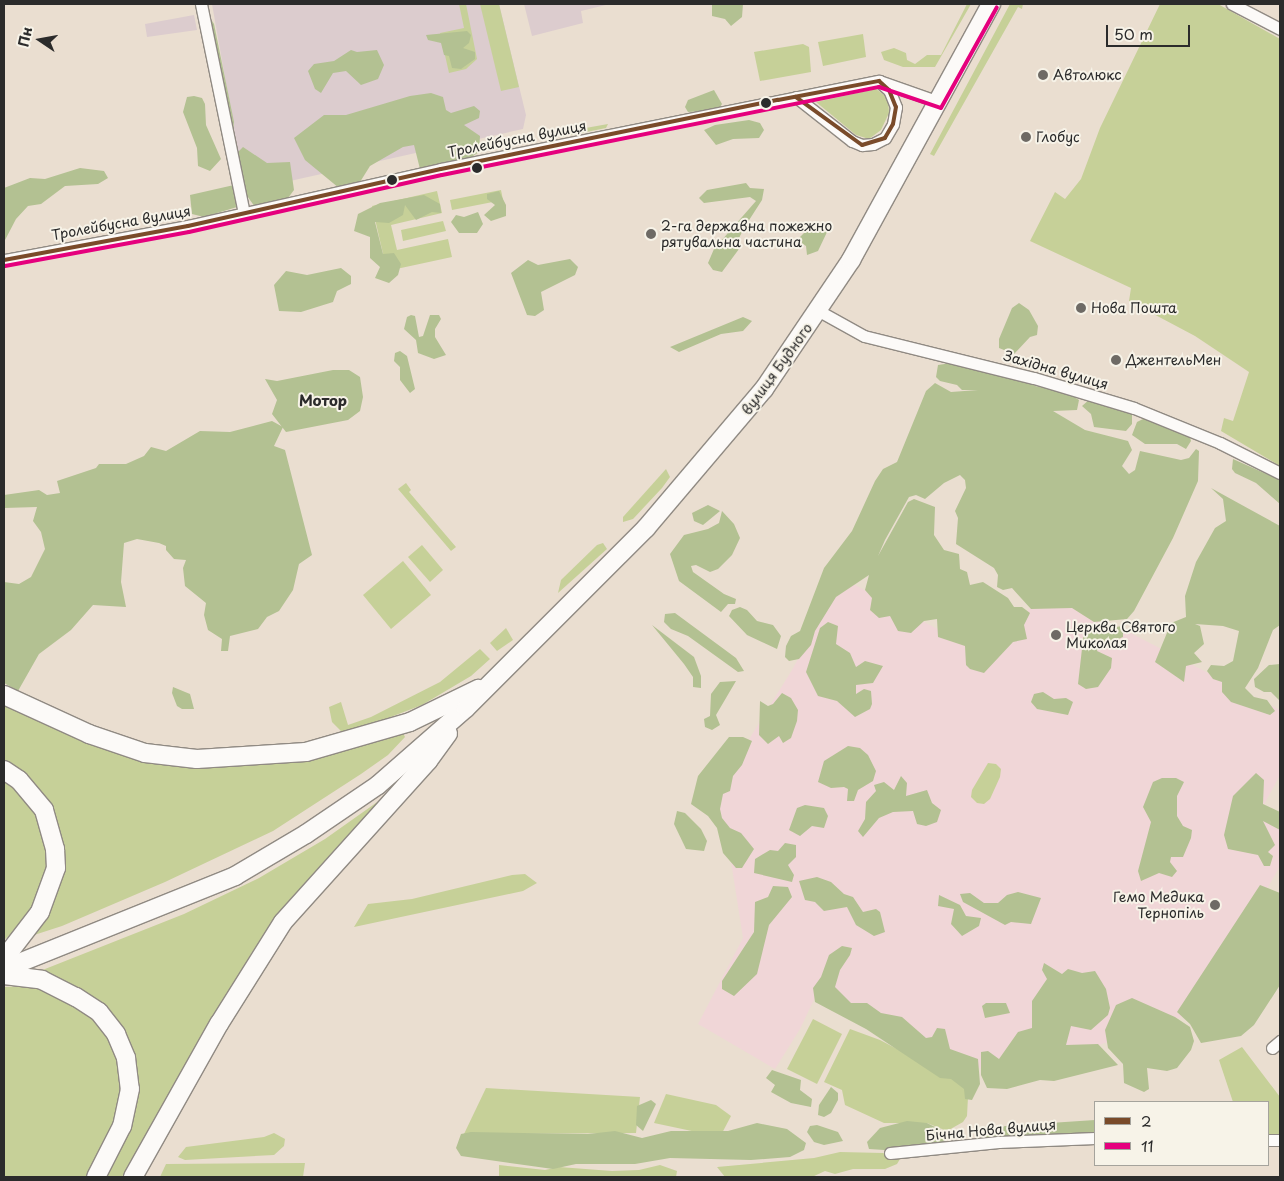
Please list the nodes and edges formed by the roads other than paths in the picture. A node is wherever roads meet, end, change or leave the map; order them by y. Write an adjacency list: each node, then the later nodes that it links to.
1 (201, 4): 8 (street)
2 (991, 4): 7 (highway, вулиця Будного)
3 (1232, 4): 4 (street)
4 (1280, 29)
5 (879, 81): 6 (street, Тролейбусна вулиця); 6 (street); 7 (street)
6 (796, 97): 8 (street, Тролейбусна вулиця)
7 (939, 102): 10 (highway, вулиця Будного)
8 (244, 214): 9 (street, Тролейбусна вулиця)
9 (4, 260)
10 (819, 311): 11 (street, Західна вулиця); 12 (highway, вулиця Будного)
11 (1280, 474)
12 (492, 682): 13 (highway); 14 (highway, вулиця Будного)
13 (4, 695)
14 (466, 708): 17 (highway); 22 (highway)
15 (4, 770): 16 (highway)
16 (4, 959)
17 (4, 969)
18 (4, 975): 21 (highway)
19 (1094, 1138): 20 (street, Бічна Нова вулиця)
20 (890, 1153)
21 (96, 1177)
22 (133, 1177)

